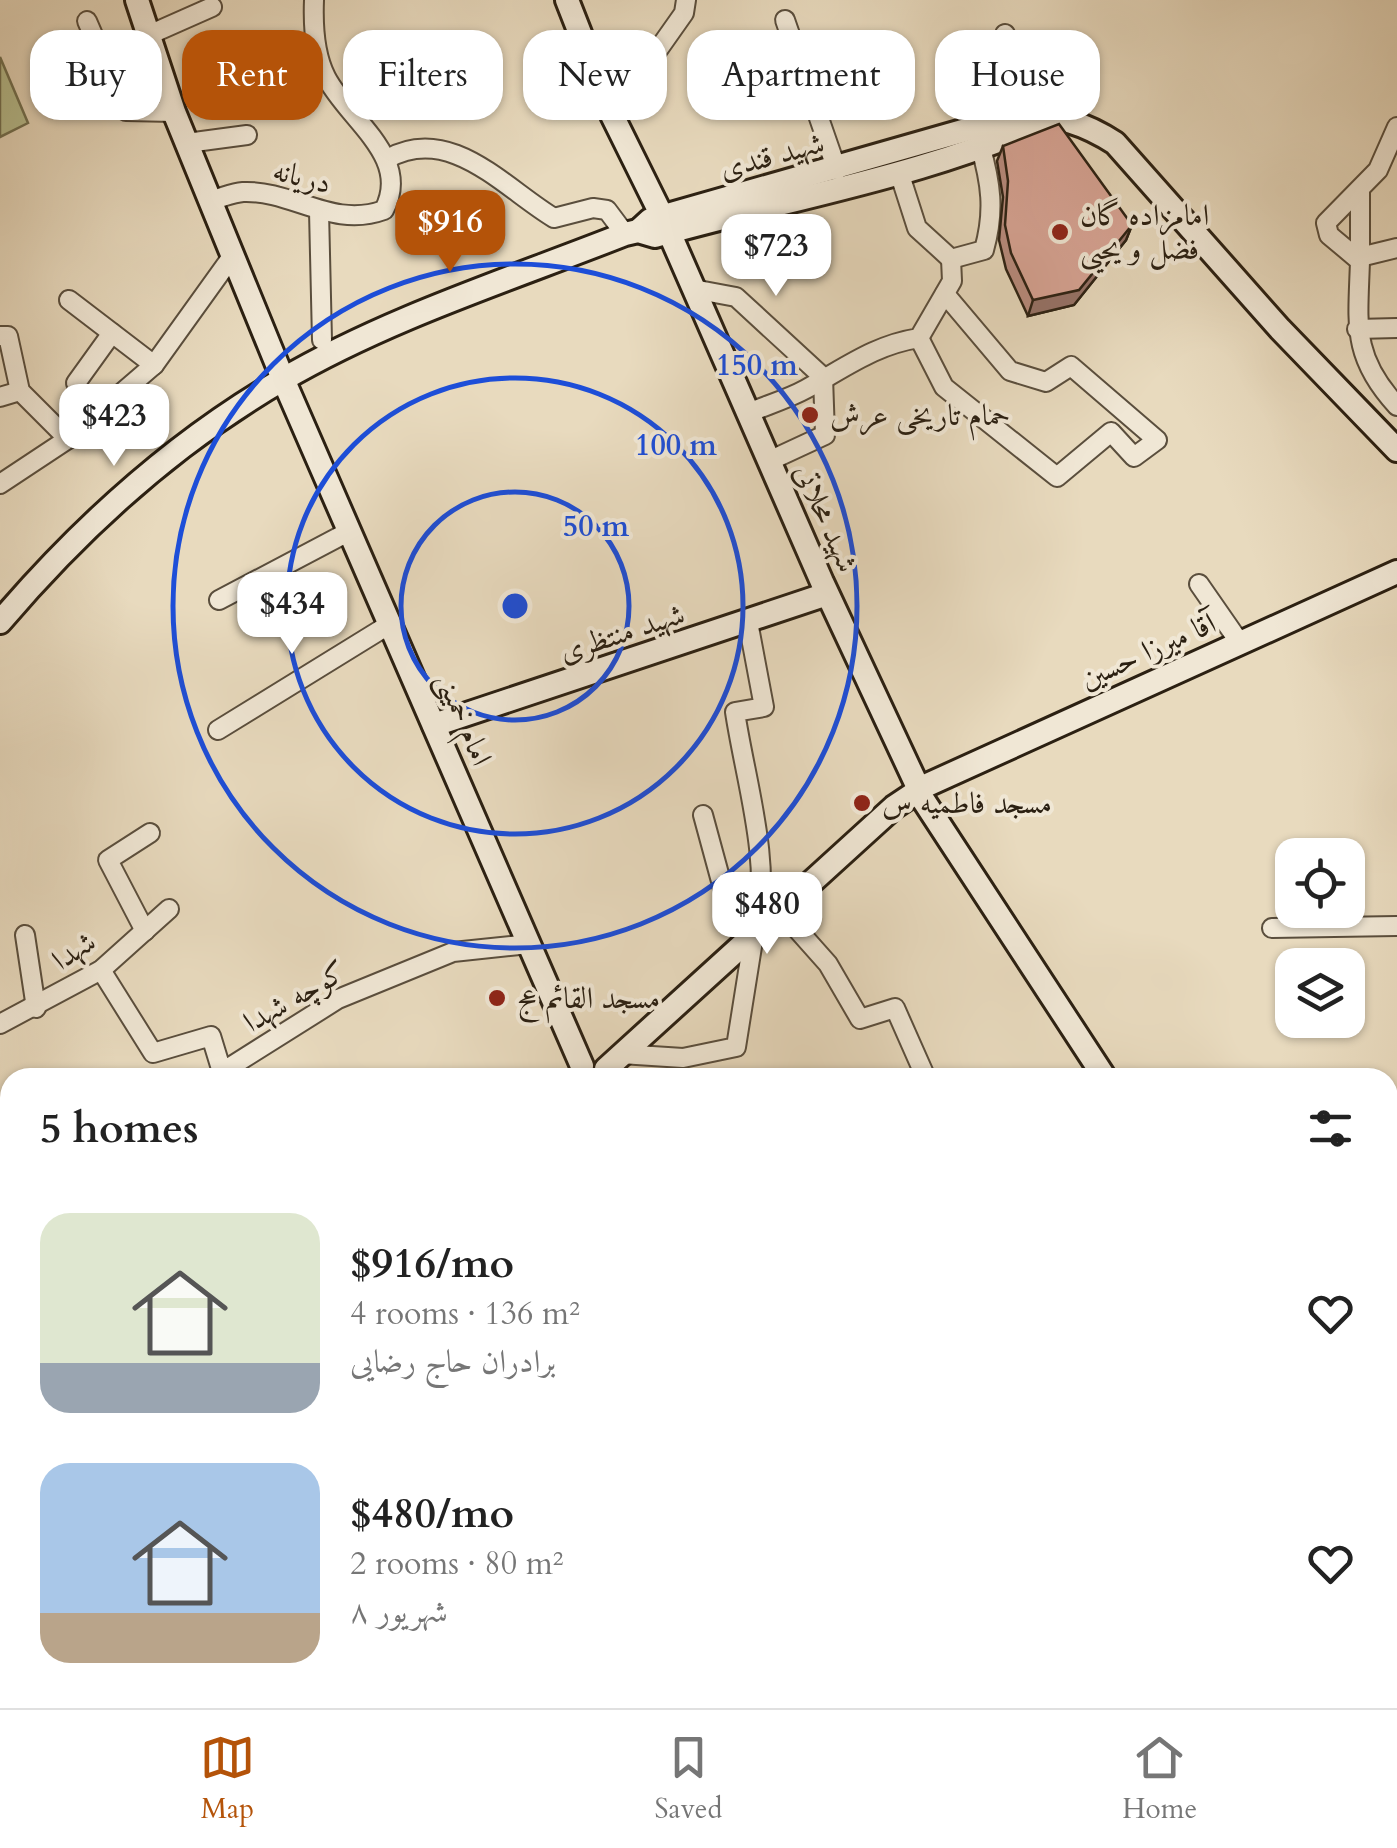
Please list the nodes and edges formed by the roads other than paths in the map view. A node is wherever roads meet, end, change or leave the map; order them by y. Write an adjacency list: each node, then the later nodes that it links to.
1 (137, 0): 9 (main road, امام خمینی)
2 (314, 0): 24 (street)
3 (567, 0): 11 (main road, شهید محلاتی)
4 (686, 0): 12 (street)
5 (212, 6): 10 (street)
6 (785, 20): 25 (street)
7 (86, 21): 8 (street)
8 (90, 30)
9 (149, 30)
10 (160, 30)
11 (579, 30)
12 (667, 37)
13 (162, 71): 15 (main road, امام خمینی)
14 (162, 112): 15 (street)
15 (174, 112): 22 (main road, امام خمینی)
16 (615, 120): 30 (main road, شهید محلاتی)
17 (1002, 120): 25 (main road, شهید قندی)
18 (1046, 120): 23 (main road, شهید قندی)
19 (1070, 120): 54 (main road, شهید قندی)
20 (1397, 127): 27 (street)
21 (247, 135): 22 (street)
22 (187, 143): 28 (main road, امام خمینی)
23 (980, 145): 26 (main road, شهید قندی); 34 (street)
24 (387, 159): 29 (street, دریانه); 31 (street)
25 (837, 170): 30 (main road, شهید قندی)
26 (899, 172): 30 (main road, شهید قندی); 34 (street)
27 (1360, 190): 35 (street); 35 (street)
28 (211, 200): 29 (street, دریانه); 33 (main road, امام خمینی)
29 (319, 210): 44 (street)
30 (666, 224): 31 (main road, شهید قندی); 36 (main road, شهید محلاتی)
31 (632, 232): 48 (main road)
32 (1397, 248): 35 (street)
33 (233, 255): 45 (street); 48 (main road, امام خمینی)
34 (951, 259): 37 (street)
35 (1360, 259): 40 (street)
36 (693, 289): 46 (street); 52 (main road, شهید محلاتی)
37 (945, 294): 43 (street); 43 (street)
38 (69, 300): 41 (street)
39 (1397, 328): 40 (street)
40 (1357, 329): 51 (street)
41 (112, 333): 45 (street); 47 (street)
42 (0, 336): 49 (street)
43 (919, 338): 46 (street)
44 (322, 340)
45 (154, 365): 53 (street)
46 (823, 377): 52 (street); 55 (street)
47 (76, 383)
48 (287, 388): 57 (main road, امام خمینی); 62 (main road)
49 (20, 391): 50 (street); 53 (street)
50 (0, 398)
51 (1397, 406)
52 (748, 413): 55 (main road, شهید محلاتی)
53 (68, 439): 56 (street)
54 (1397, 450)
55 (769, 461): 60 (main road, شهید محلاتی)
56 (0, 484)
57 (350, 531): 61 (street); 64 (main road, امام خمینی)
58 (1397, 572): 65 (main road, آقا میرزا حسین)
59 (1199, 584): 65 (street)
60 (827, 594): 63 (main road, شهید منتظری); 68 (main road, شهید محلاتی)
61 (219, 600)
62 (0, 622)
63 (748, 622): 66 (main road, شهید منتظری); 76 (street)
64 (390, 624): 66 (main road, امام خمینی); 67 (street)
65 (1240, 642): 68 (main road, آقا میرزا حسین)
66 (434, 725): 78 (main road, امام خمینی)
67 (218, 730)
68 (914, 794): 72 (main road, آقا میرزا حسین); 88 (main road, شهید محلاتی)
69 (702, 815): 76 (street)
70 (150, 833): 75 (street)
71 (169, 909): 75 (street, شهدا)
72 (780, 910): 76 (main road, آقا میرزا حسین); 87 (street)
73 (1397, 926): 74 (street)
74 (1272, 928)
75 (145, 930): 79 (street, شهدا)
76 (756, 933): 85 (main road, آقا میرزا حسین); 86 (street)
77 (25, 935): 80 (street)
78 (529, 944): 83 (street, کوچه شهدا); 84 (main road, امام خمینی)
79 (101, 970): 80 (street, شهدا); 82 (street, کوچه شهدا)
80 (36, 1008): 81 (street, شهدا)
81 (0, 1024)
82 (221, 1068)
83 (228, 1068)
84 (597, 1068)
85 (599, 1068)
86 (606, 1068)
87 (922, 1068)
88 (1098, 1068)

